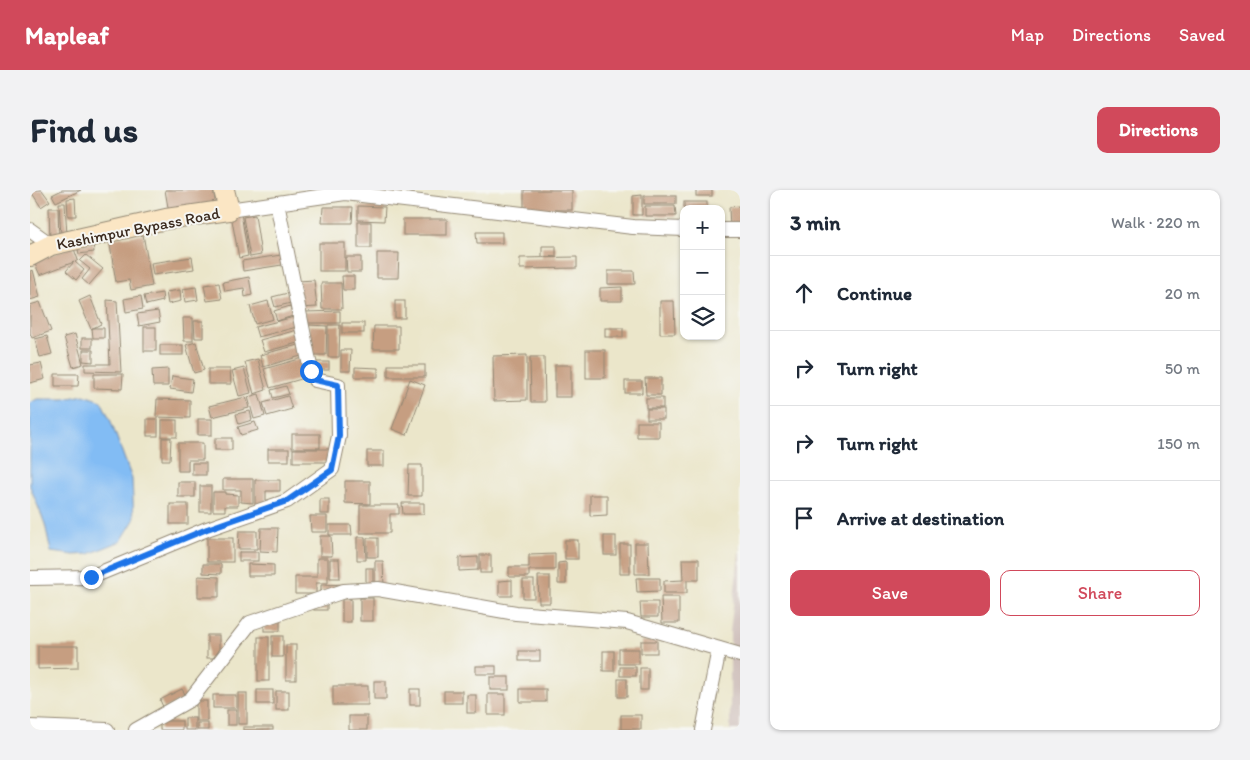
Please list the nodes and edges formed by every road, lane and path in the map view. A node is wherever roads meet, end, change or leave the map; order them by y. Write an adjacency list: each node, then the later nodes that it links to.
1 (224, 190): 3 (main road, Kashimpur Bypass Road)
2 (277, 203): 3 (street); 4 (street); 10 (street)
3 (229, 210): 8 (main road, Kashimpur Bypass Road)
4 (680, 229)
5 (30, 230): 8 (street)
6 (725, 230): 7 (street)
7 (740, 230)
8 (51, 245): 9 (main road, Kashimpur Bypass Road)
9 (30, 256)
10 (30, 578)
11 (719, 649): 12 (street); 15 (street); 16 (street)
12 (740, 655)
13 (30, 727): 14 (street)
14 (107, 730)
15 (136, 730)
16 (703, 730)

